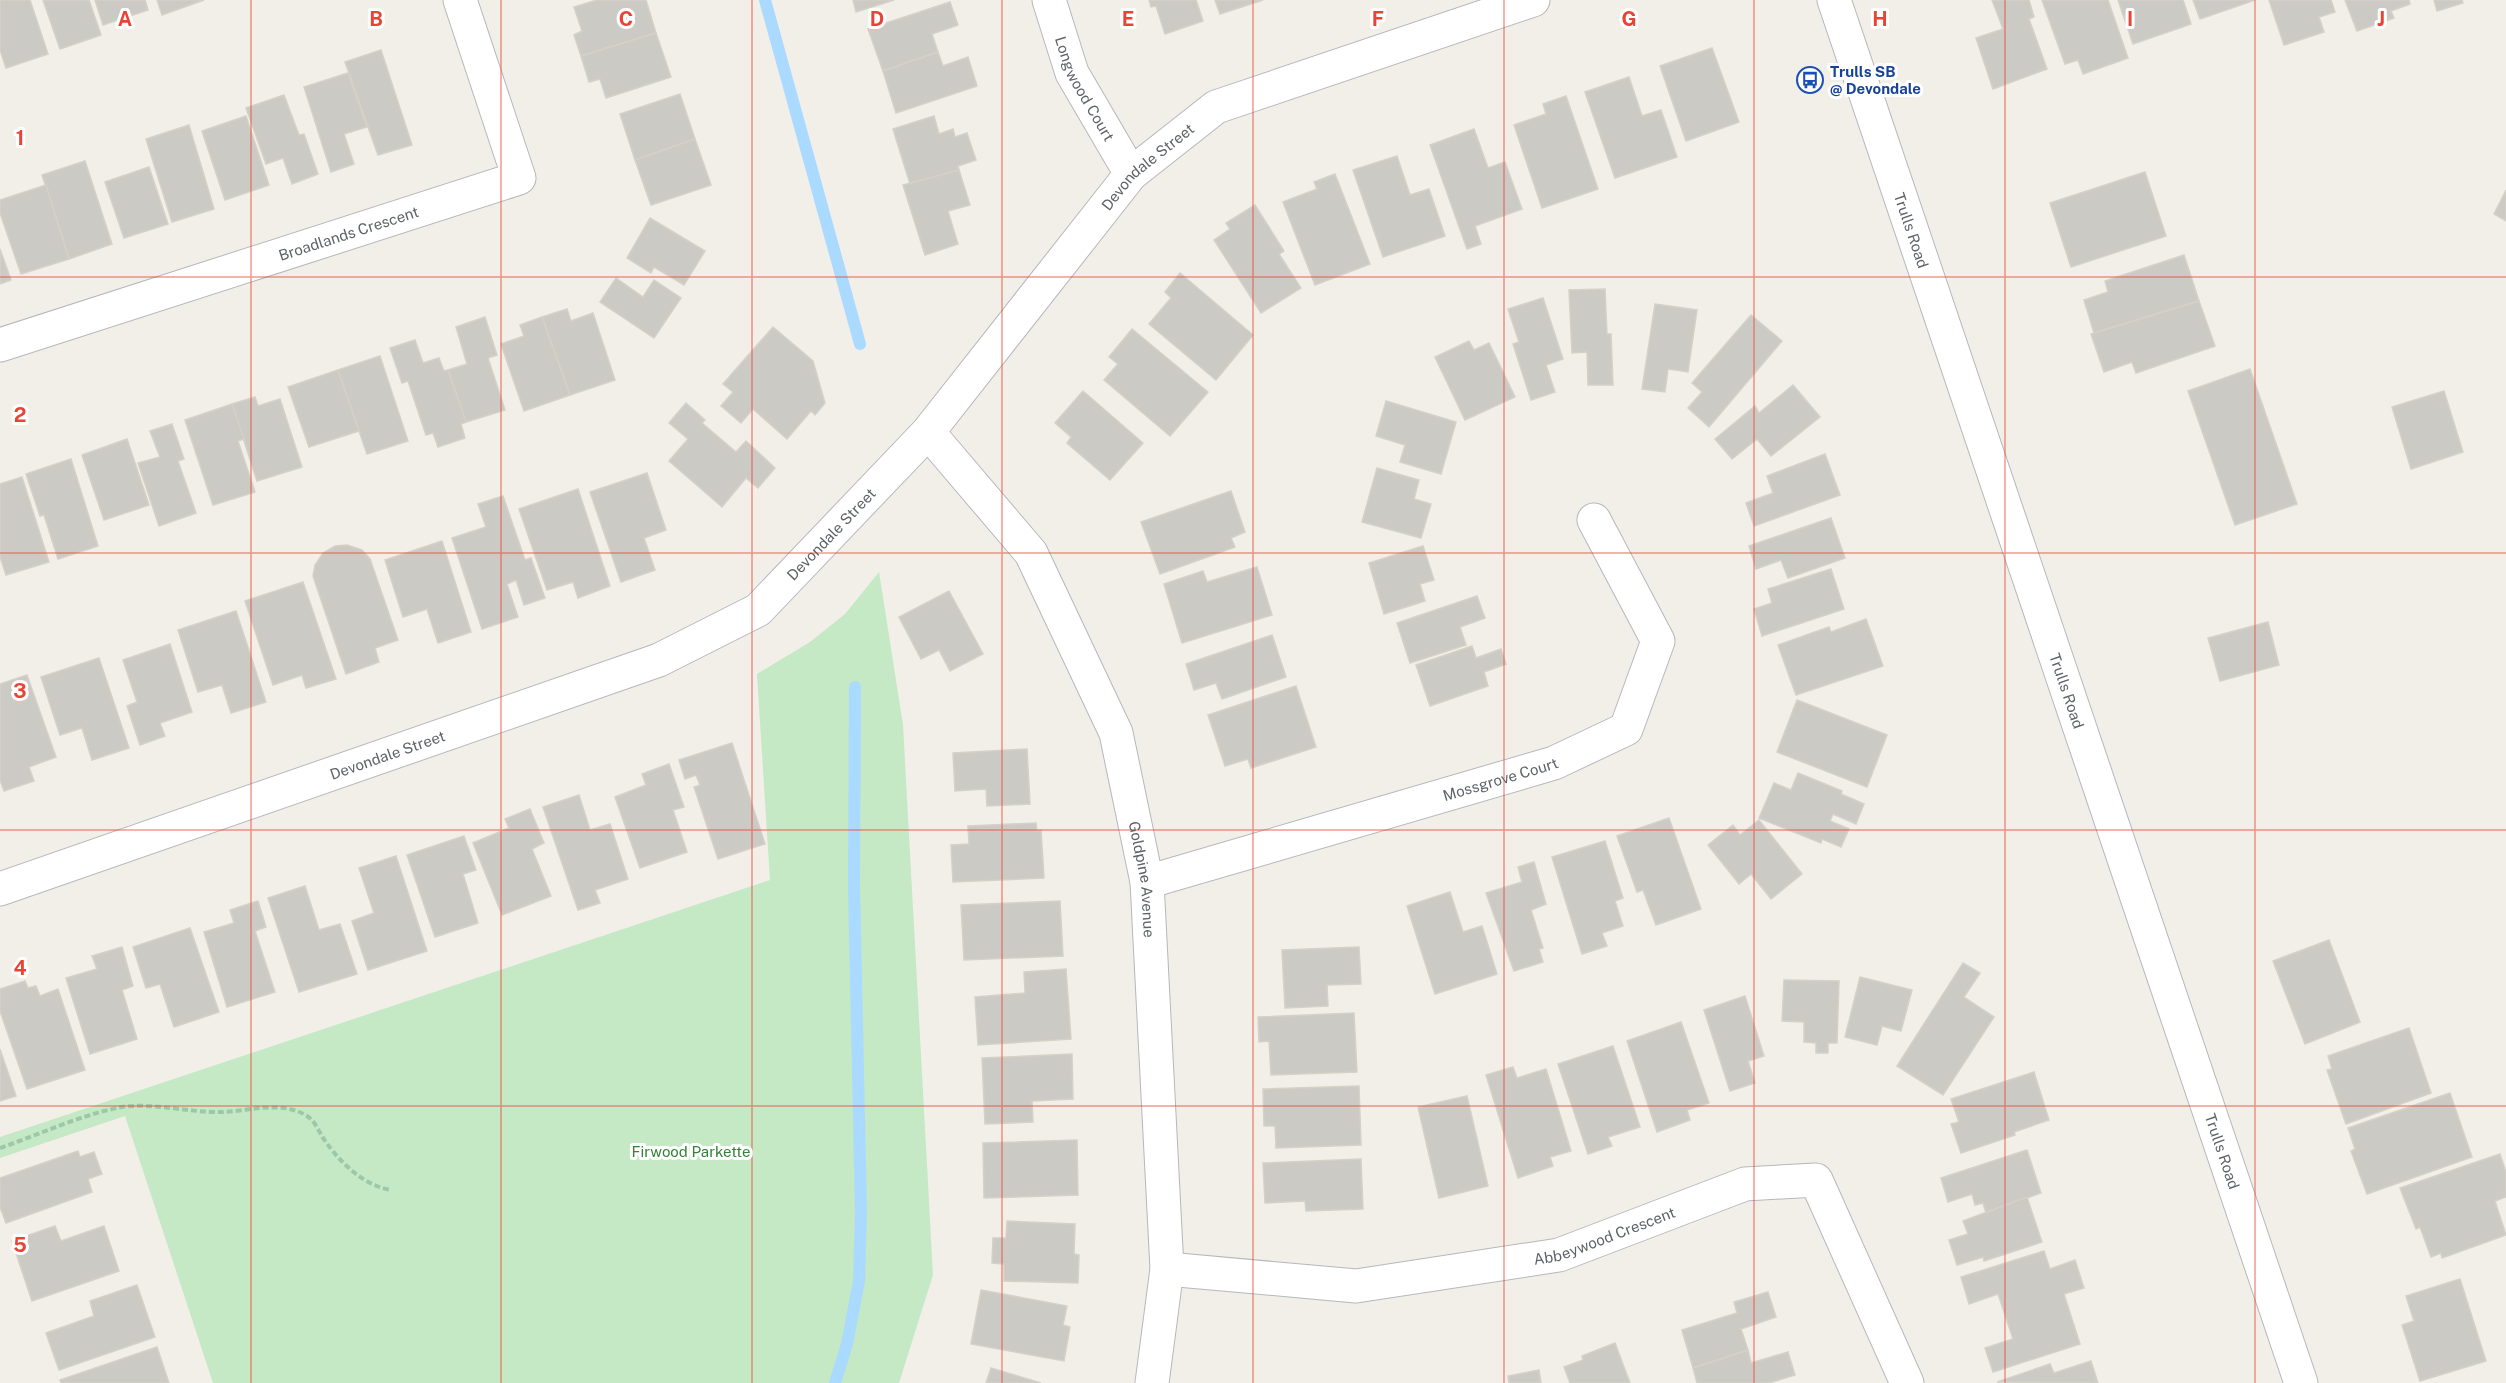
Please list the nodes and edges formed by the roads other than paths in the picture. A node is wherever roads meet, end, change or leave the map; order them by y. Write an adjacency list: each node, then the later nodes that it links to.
1 (460, 0): 6 (street, Broadlands Crescent)
2 (1049, 0): 5 (street, Longwood Court)
3 (1533, 0): 5 (street, Devondale Street)
4 (1834, 0): 14 (street, Trulls Road)
5 (1131, 174): 7 (street, Devondale Street)
6 (0, 345)
7 (928, 432): 9 (street, Goldpine Avenue); 10 (street, Devondale Street)
8 (1594, 520): 9 (street, Mossgrove Court)
9 (1147, 882): 11 (street, Goldpine Avenue)
10 (0, 889)
11 (1167, 1269): 12 (street, Goldpine Avenue); 13 (street, Abbeywood Crescent)
12 (1152, 1383)
13 (1907, 1383)
14 (2301, 1383)

